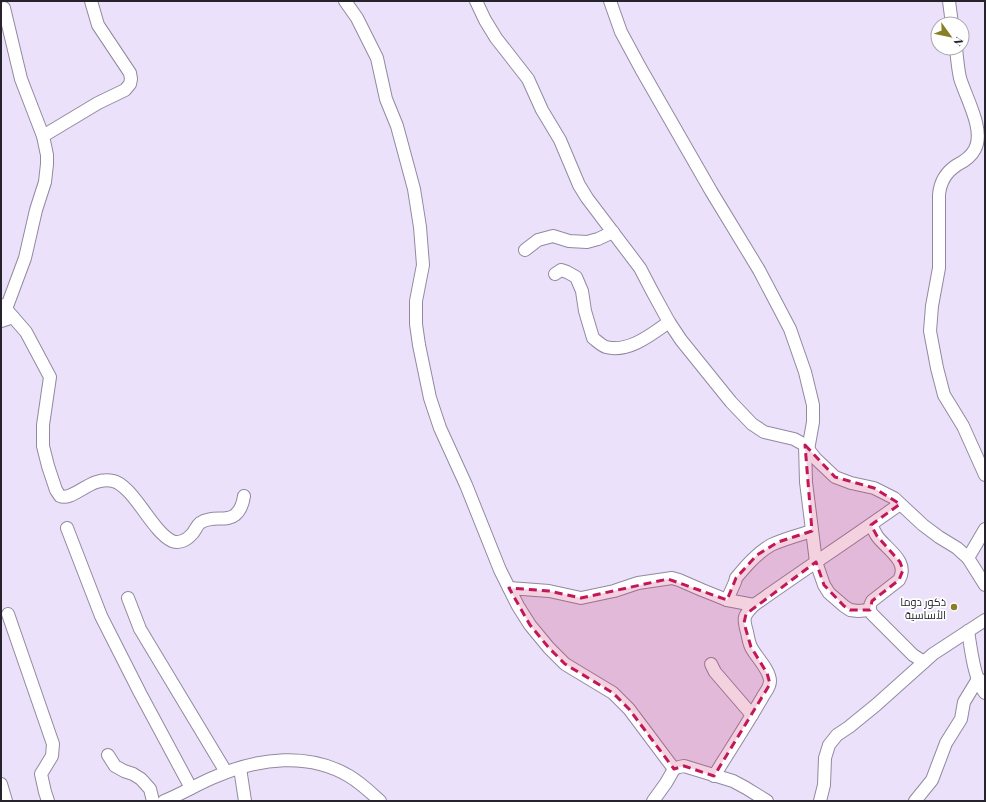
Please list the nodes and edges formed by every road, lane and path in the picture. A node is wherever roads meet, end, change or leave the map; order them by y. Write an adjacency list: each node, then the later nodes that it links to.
1 (91, 1): 9 (street)
2 (345, 1): 27 (street)
3 (476, 1): 10 (street)
4 (610, 1): 16 (street)
5 (949, 1): 7 (street)
6 (4, 8): 9 (street)
7 (951, 16)
8 (957, 56): 17 (street)
9 (43, 136): 13 (street)
10 (613, 232): 11 (street); 15 (street)
11 (525, 250)
12 (555, 274): 15 (street)
13 (7, 310): 14 (street); 18 (street)
14 (1, 321)
15 (669, 322): 16 (street)
16 (806, 448): 19 (street); 23 (street)
17 (985, 475)
18 (244, 496)
19 (900, 504): 20 (street); 24 (street)
20 (871, 525): 25 (street); 31 (street)
21 (67, 528): 46 (street)
22 (985, 529): 24 (street)
23 (812, 531): 25 (street); 29 (street)
24 (968, 558): 26 (street)
25 (816, 562): 30 (street); 31 (street)
26 (985, 585)
27 (509, 588): 29 (street); 42 (street)
28 (128, 598): 43 (street)
29 (727, 600): 30 (street)
30 (754, 606): 39 (street)
31 (870, 610): 35 (street)
32 (8, 614): 48 (street)
33 (985, 620): 34 (street)
34 (968, 632): 35 (street); 37 (street)
35 (924, 662): 55 (street)
36 (711, 664): 39 (street)
37 (982, 680): 38 (street); 56 (street)
38 (985, 693)
39 (752, 715): 44 (street)
40 (108, 755): 49 (street)
41 (240, 768): 43 (street); 51 (street); 52 (street)
42 (674, 769): 44 (street); 53 (street)
43 (226, 772): 46 (street)
44 (714, 776): 54 (street)
45 (1, 784): 47 (street)
46 (191, 788): 50 (street)
47 (6, 801)
48 (48, 801)
49 (152, 801)
50 (164, 801)
51 (245, 801)
52 (380, 801)
53 (653, 801)
54 (767, 801)
55 (820, 801)
56 (916, 801)

